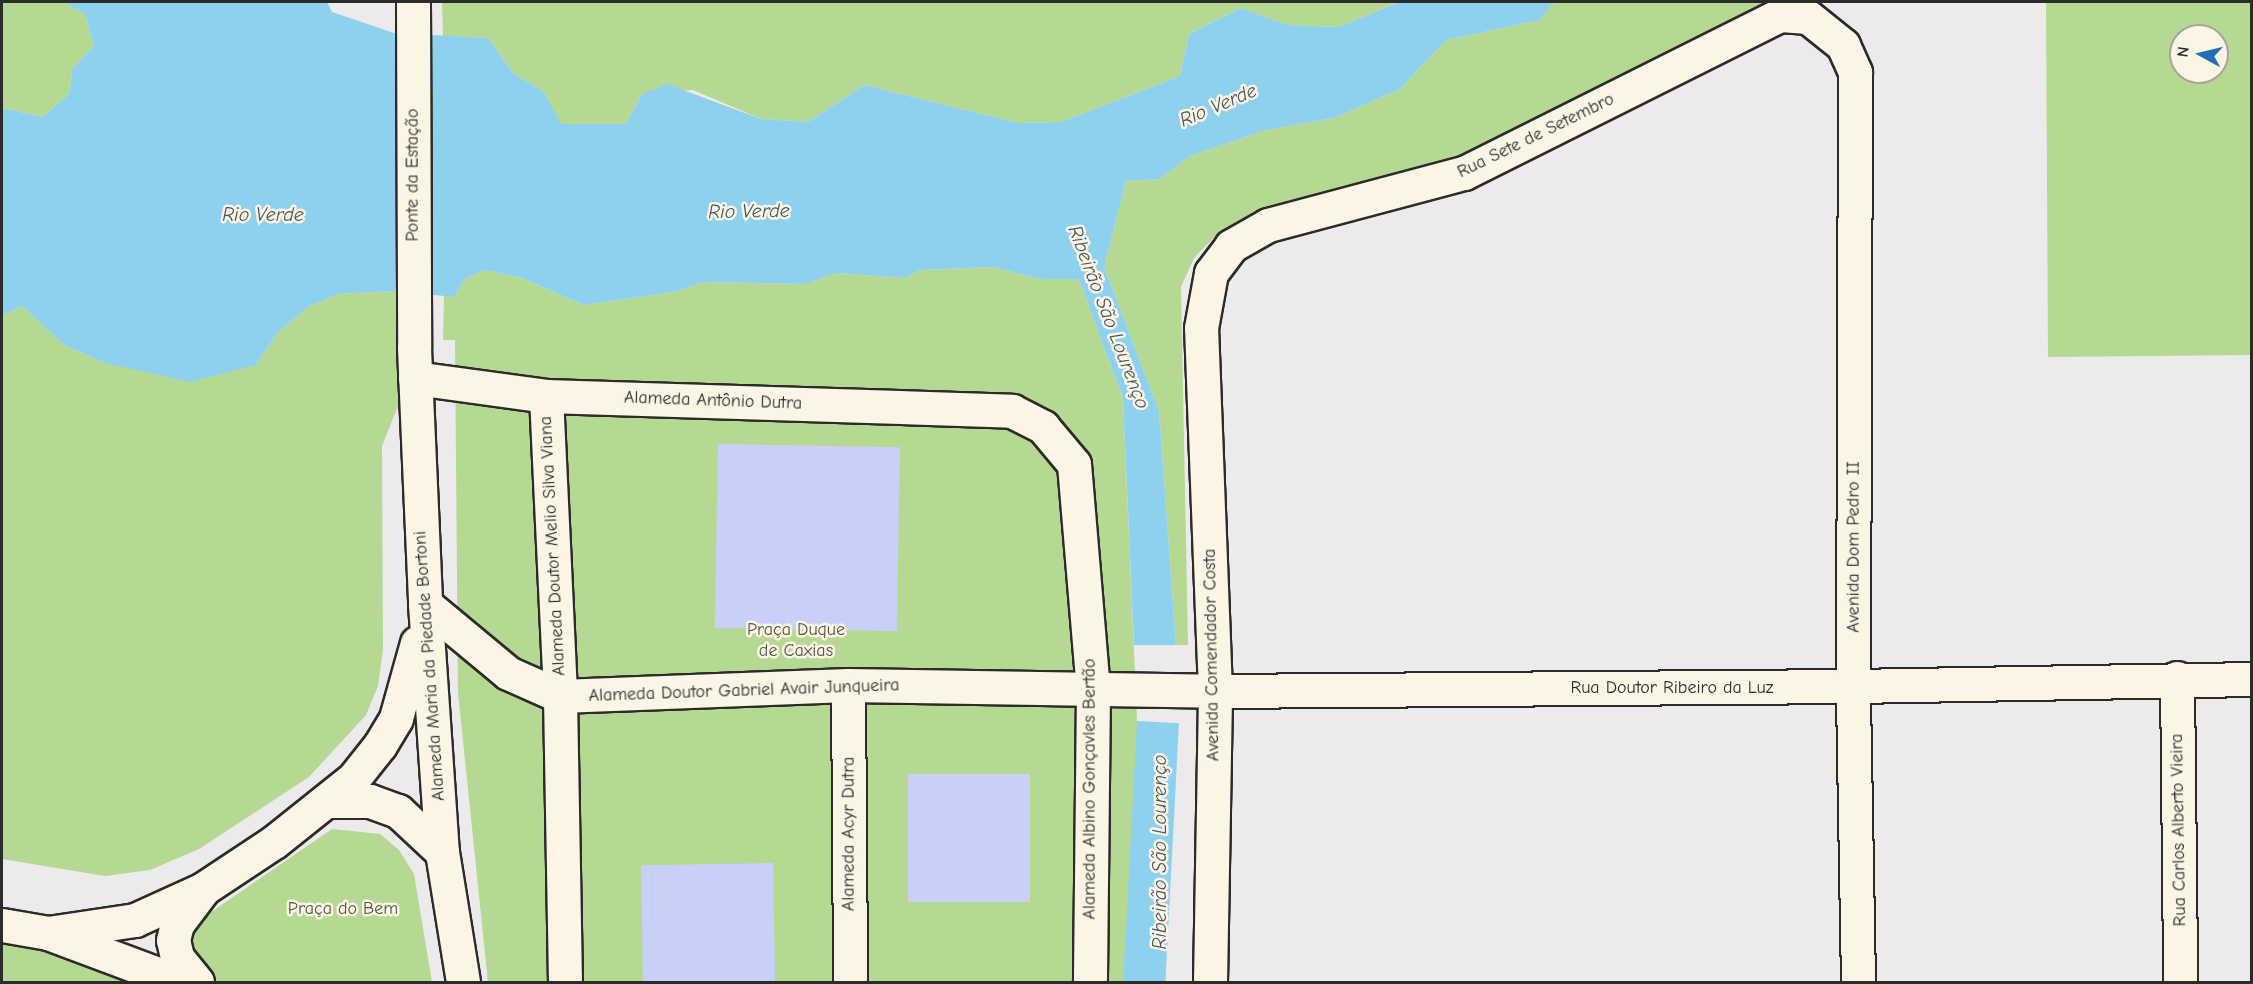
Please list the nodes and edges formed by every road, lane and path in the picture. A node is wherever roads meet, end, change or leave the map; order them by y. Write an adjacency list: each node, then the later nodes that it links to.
1 (413, 2): 4 (street, Ponte da Estação)
2 (1855, 112): 3 (street, Rua Sete de Setembro); 11 (street, Avenida Dom Pedro II)
3 (1201, 328): 13 (street, Avenida Comendador Costa)
4 (414, 363): 5 (street, Alameda Antônio Dutra); 7 (street, Alameda Maria da Piedade Bortoni)
5 (546, 396): 6 (street, Alameda Antônio Dutra); 14 (street, Alameda Doutor Melio Silva Viana)
6 (1012, 411): 12 (street, Alameda Albino Gonçavles Bertão)
7 (425, 604): 14 (street, Alameda Doutor Gabriel Avair Junqueira); 15 (street); 16 (street, Alameda Maria da Piedade Bortoni)
8 (2177, 678): 9 (street, Rua Doutor Ribeiro da Luz); 11 (street, Rua Doutor Ribeiro da Luz); 28 (street, Rua Carlos Alberto Vieira)
9 (2252, 679)
10 (848, 685): 12 (street, Alameda Doutor Gabriel Avair Junqueira); 14 (street, Alameda Doutor Gabriel Avair Junqueira); 24 (street, Alameda Acyr Dutra)
11 (1853, 686): 13 (street, Rua Doutor Ribeiro da Luz); 27 (street, Avenida Dom Pedro II)
12 (1093, 690): 13 (street, Rua Doutor Ribeiro da Luz); 25 (street, Alameda Albino Gonçavles Bertão)
13 (1215, 691): 26 (street, Avenida Comendador Costa)
14 (560, 696): 23 (street)
15 (327, 801): 16 (street); 17 (street)
16 (442, 852): 22 (street, Alameda Maria da Piedade Bortoni)
17 (203, 889): 19 (street); 21 (street)
18 (2, 925): 19 (street)
19 (48, 933): 20 (street)
20 (179, 982)
21 (197, 982)
22 (463, 982)
23 (565, 982)
24 (850, 982)
25 (1089, 982)
26 (1210, 982)
27 (1858, 982)
28 (2180, 982)

